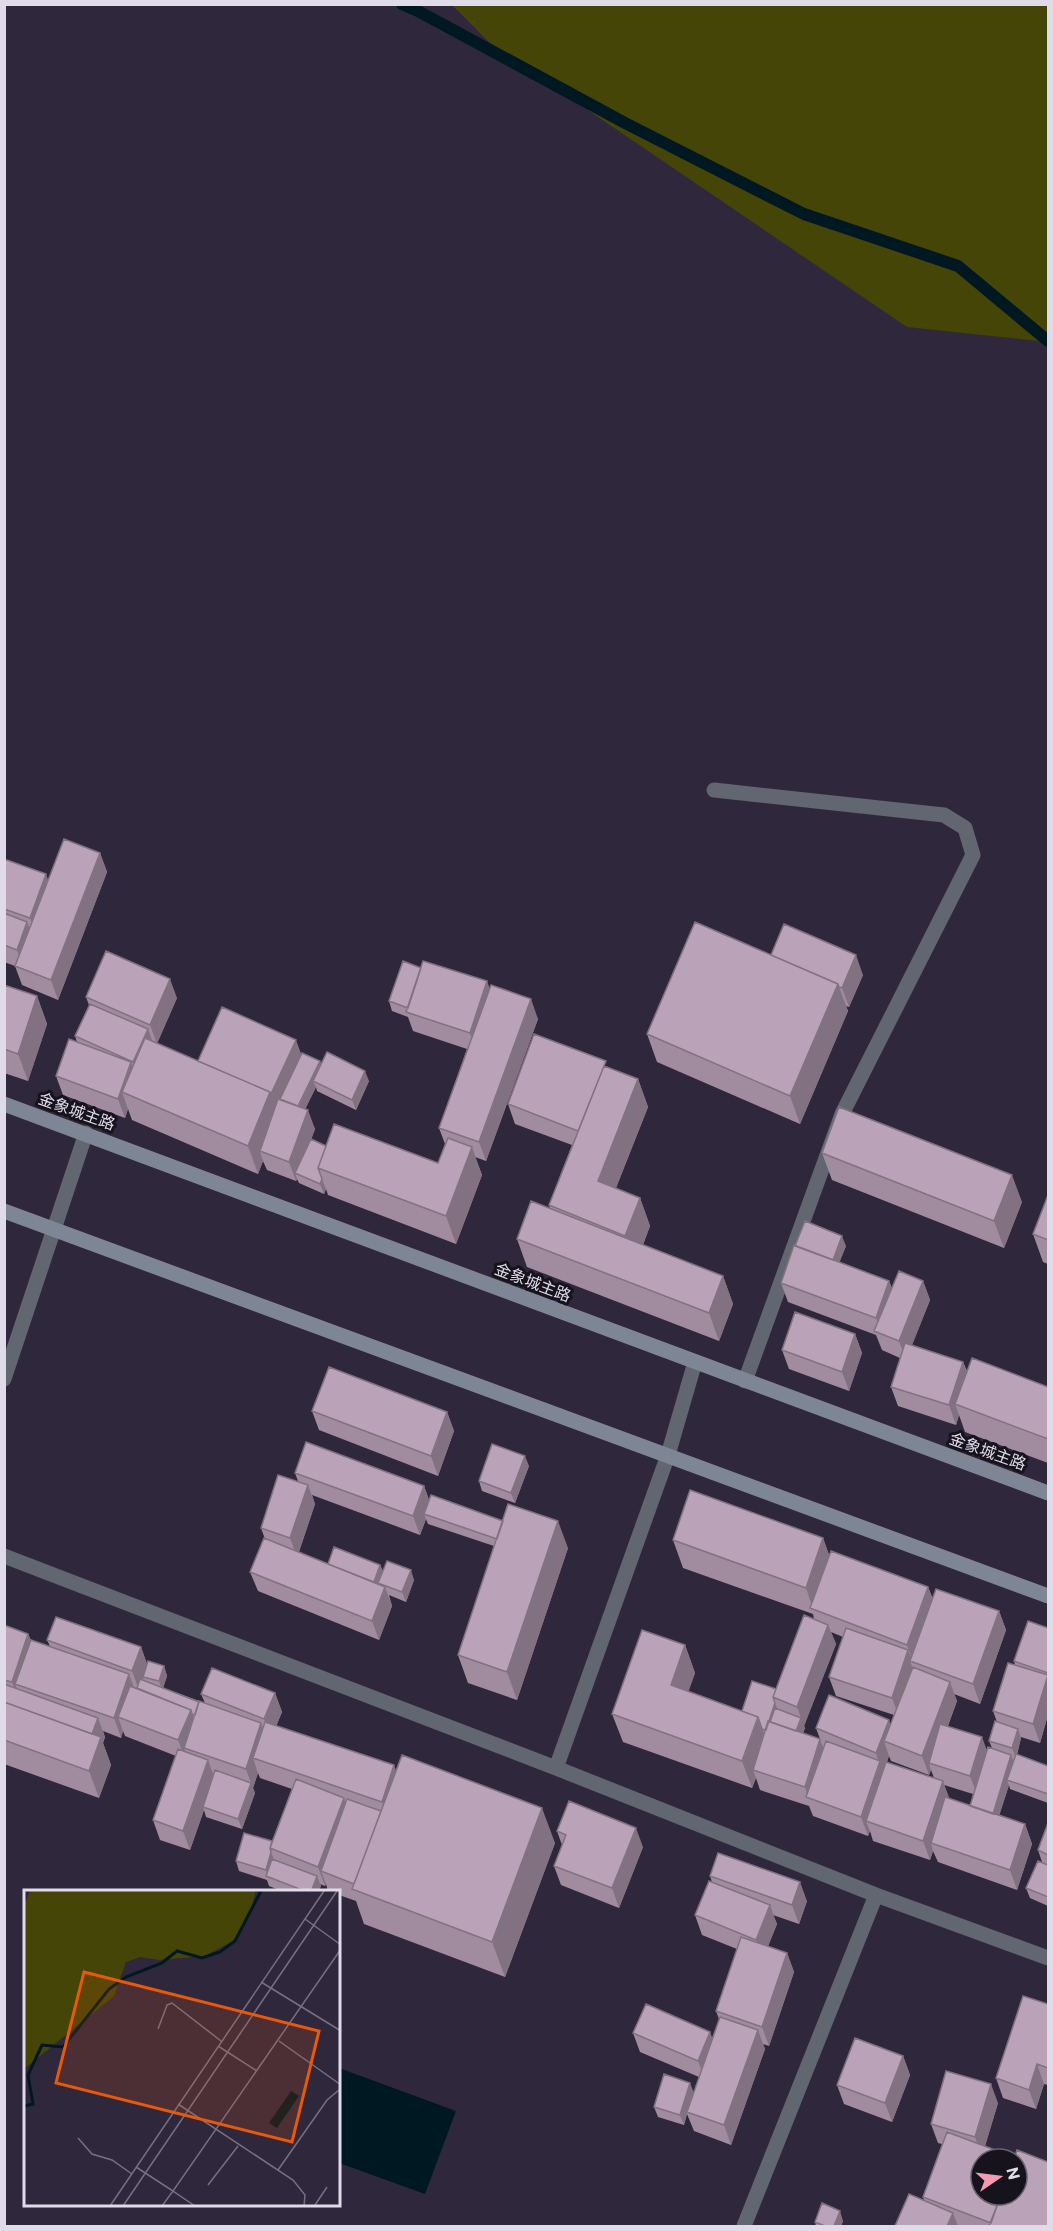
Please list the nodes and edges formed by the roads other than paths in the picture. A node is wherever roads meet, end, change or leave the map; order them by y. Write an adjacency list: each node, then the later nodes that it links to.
1 (714, 790): 8 (street)
2 (4, 1104): 3 (main road, 金象城主路)
3 (86, 1133): 5 (street); 6 (main road, 金象城主路)
4 (4, 1211): 5 (main road)
5 (54, 1228): 7 (street); 9 (main road)
6 (695, 1362): 8 (main road, 金象城主路); 9 (street)
7 (4, 1379)
8 (745, 1381): 10 (main road, 金象城主路)
9 (668, 1455): 12 (main road); 13 (street)
10 (1048, 1493)
11 (4, 1556): 13 (street)
12 (1048, 1596)
13 (556, 1768): 14 (street)
14 (876, 1895): 15 (street); 16 (street)
15 (1048, 1958)
16 (744, 2226)

